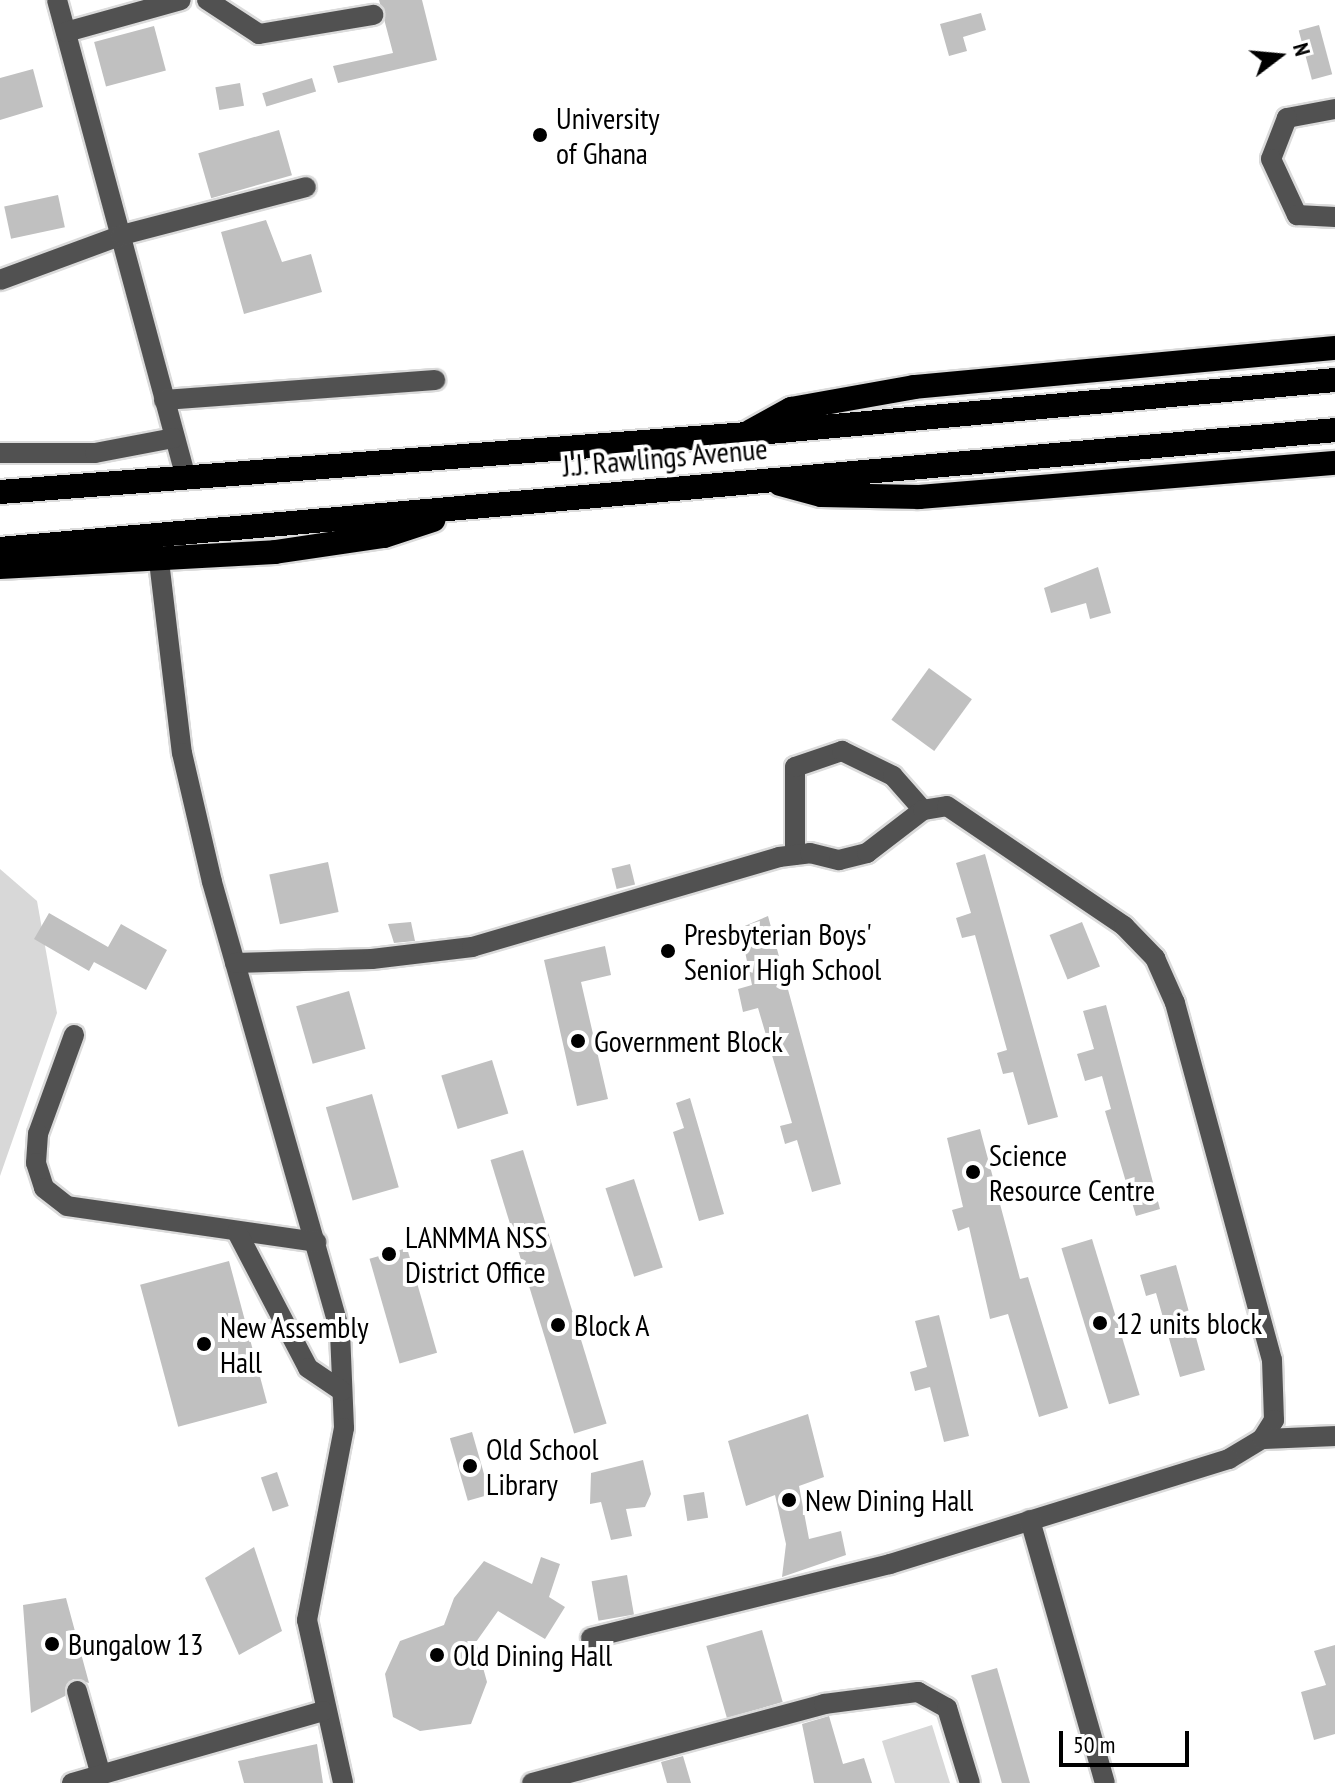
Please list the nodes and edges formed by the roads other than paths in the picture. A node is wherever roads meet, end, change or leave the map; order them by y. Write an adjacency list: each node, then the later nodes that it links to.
1 (57, 0): 5 (street)
2 (179, 0): 5 (street)
3 (207, 0): 4 (street)
4 (373, 15)
5 (66, 32): 9 (street)
6 (1335, 109): 8 (street)
7 (306, 187): 9 (street)
8 (1335, 217)
9 (122, 235): 10 (street); 14 (street)
10 (0, 280)
11 (1335, 348): 16 (highway)
12 (435, 380): 14 (street)
13 (1335, 380): 16 (highway, J.J. Rawlings Avenue)
14 (164, 400): 17 (street)
15 (1335, 430): 21 (highway, J.J. Rawlings Avenue)
16 (747, 434): 20 (highway, J.J. Rawlings Avenue)
17 (174, 438): 18 (street); 20 (street)
18 (0, 453)
19 (1335, 463): 21 (highway)
20 (185, 475): 22 (highway, J.J. Rawlings Avenue)
21 (771, 480): 23 (highway, J.J. Rawlings Avenue)
22 (0, 492)
23 (459, 509): 24 (highway, J.J. Rawlings Avenue); 25 (highway)
24 (0, 549)
25 (159, 561): 26 (highway); 29 (street)
26 (0, 567)
27 (923, 810): 28 (street); 28 (street); 35 (street)
28 (795, 855): 29 (street)
29 (235, 963): 32 (street)
30 (74, 1035): 31 (street)
31 (237, 1232): 32 (street); 33 (street)
32 (316, 1242): 33 (street)
33 (342, 1391): 39 (street)
34 (1335, 1436): 35 (street)
35 (1262, 1439): 36 (street)
36 (1030, 1520): 37 (street); 45 (street)
37 (591, 1638)
38 (77, 1691): 40 (street)
39 (323, 1711): 40 (street); 42 (street)
40 (101, 1775): 41 (street)
41 (72, 1783)
42 (343, 1783)
43 (532, 1783): 44 (street)
44 (970, 1783)
45 (1105, 1783)

